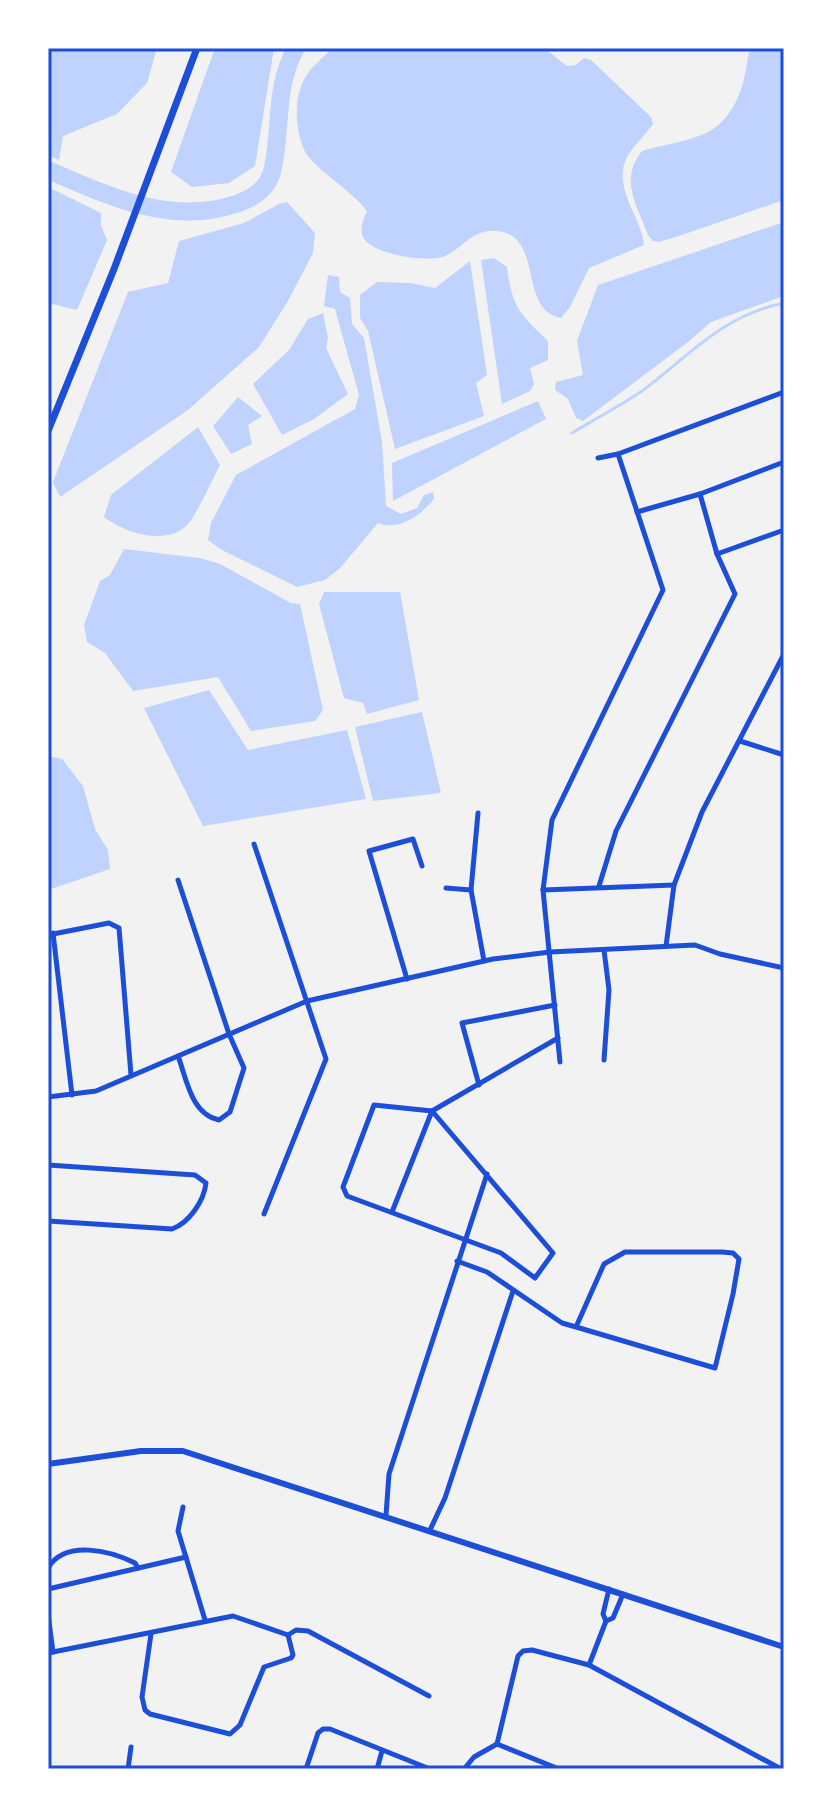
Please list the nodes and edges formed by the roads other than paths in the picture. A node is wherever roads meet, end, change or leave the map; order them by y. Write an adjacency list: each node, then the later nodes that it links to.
1 (197, 48): 4 (main road)
2 (782, 393): 3 (street); 5 (street)
3 (784, 403)
4 (48, 431)
5 (618, 454): 6 (street); 9 (street)
6 (598, 458)
7 (784, 462): 8 (street)
8 (700, 494): 9 (street); 11 (street)
9 (637, 512): 23 (street)
10 (784, 530): 11 (street)
11 (717, 554): 20 (street)
12 (784, 654): 13 (street)
13 (740, 741): 14 (street); 19 (street)
14 (784, 755)
15 (478, 813): 22 (street)
16 (254, 844): 31 (street)
17 (422, 866): 30 (street)
18 (178, 880): 33 (street)
19 (674, 885): 20 (street); 25 (street)
20 (599, 886): 23 (street)
21 (446, 888): 22 (street)
22 (471, 890): 28 (street)
23 (543, 890): 27 (street)
24 (50, 934): 38 (street); 40 (street)
25 (666, 946): 26 (street); 29 (street)
26 (604, 950): 27 (street); 36 (street)
27 (550, 952): 28 (street); 32 (street)
28 (484, 961): 30 (street)
29 (784, 968)
30 (407, 979): 31 (street)
31 (307, 1001): 33 (street); 46 (street)
32 (555, 1005): 34 (street); 39 (street)
33 (229, 1034): 35 (street); 35 (street)
34 (558, 1038): 37 (street); 39 (street)
35 (178, 1056): 38 (street)
36 (604, 1060)
37 (560, 1062)
38 (131, 1075): 40 (street)
39 (479, 1085): 42 (street)
40 (72, 1095): 41 (street)
41 (48, 1097)
42 (432, 1111): 44 (street); 45 (street); 45 (street)
43 (48, 1165): 47 (street)
44 (487, 1173): 48 (street); 48 (street)
45 (392, 1212): 48 (street)
46 (264, 1214)
47 (48, 1221)
48 (466, 1239): 49 (street)
49 (457, 1261): 51 (street); 56 (street)
50 (784, 1286): 52 (street)
51 (513, 1291): 53 (street); 57 (street)
52 (783, 1294)
53 (576, 1327): 53 (street)
54 (48, 1464): 56 (street)
55 (183, 1507): 58 (street)
56 (386, 1515): 57 (street)
57 (430, 1530): 62 (street)
58 (186, 1557): 60 (street); 65 (street)
59 (48, 1568): 60 (street)
60 (138, 1568): 61 (street)
61 (48, 1589)
62 (609, 1589): 63 (street); 66 (street)
63 (623, 1594): 66 (street); 69 (street)
64 (48, 1614): 70 (street)
65 (205, 1620): 67 (street); 68 (street)
66 (606, 1621): 71 (street)
67 (151, 1634): 68 (street); 70 (street)
68 (288, 1635): 72 (street)
69 (784, 1647)
70 (50, 1653)
71 (589, 1665): 73 (street); 82 (street)
72 (429, 1696)
73 (497, 1744): 80 (street); 81 (street)
74 (131, 1747): 76 (street)
75 (382, 1751): 77 (street); 78 (street); 79 (street)
76 (128, 1769)
77 (306, 1769)
78 (377, 1769)
79 (430, 1769)
80 (464, 1769)
81 (559, 1769)
82 (781, 1769)

